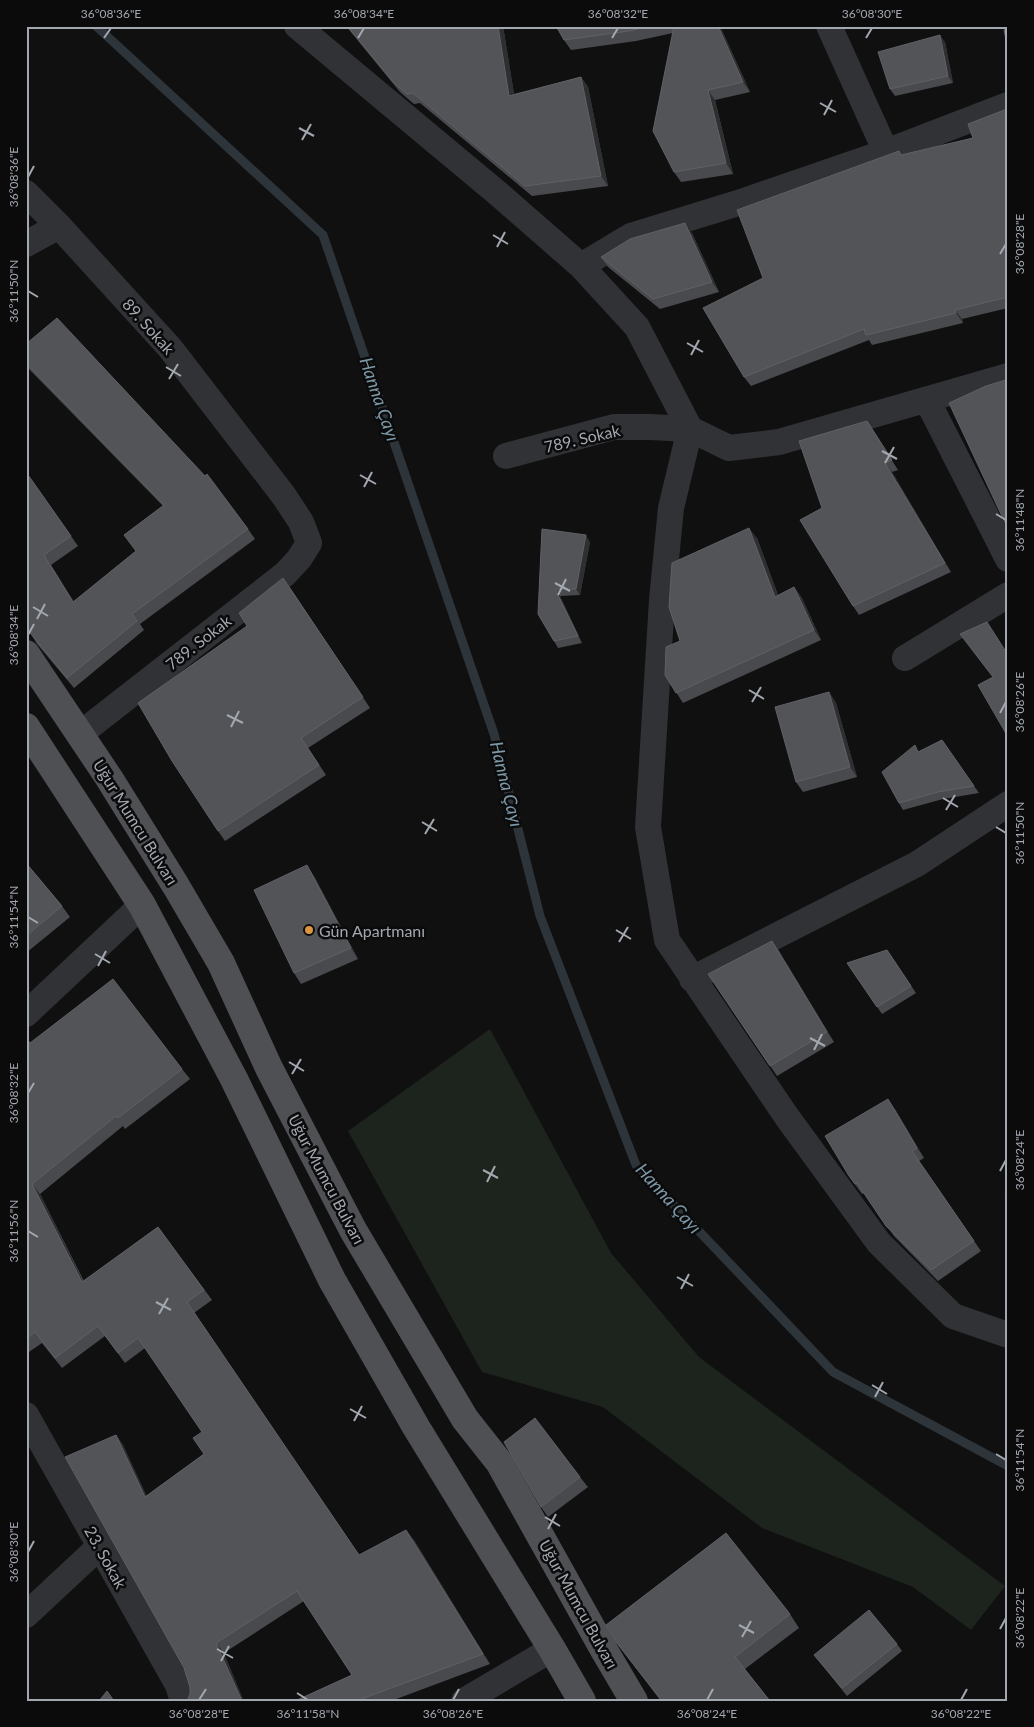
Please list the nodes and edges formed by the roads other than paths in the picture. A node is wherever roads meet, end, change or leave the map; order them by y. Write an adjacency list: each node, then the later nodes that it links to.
1 (297, 26): 8 (street)
2 (829, 26): 4 (street)
3 (1008, 105): 4 (street)
4 (886, 152): 8 (street)
5 (26, 193): 6 (street, 89. Sokak)
6 (59, 226): 7 (street); 13 (street, 89. Sokak)
7 (26, 244)
8 (581, 266): 11 (street)
9 (1008, 376): 10 (street)
10 (926, 400): 11 (street); 14 (street)
11 (690, 429): 12 (street, 789. Sokak); 22 (street)
12 (506, 456)
13 (309, 543): 19 (street, 789. Sokak)
14 (1008, 559)
15 (1008, 595): 17 (street)
16 (26, 654): 19 (main road, Uğur Mumcu Bulvarı)
17 (904, 658)
18 (26, 727): 21 (main road)
19 (80, 734): 32 (main road, Uğur Mumcu Bulvarı)
20 (1008, 804): 22 (street)
21 (142, 905): 23 (street); 28 (main road)
22 (692, 979): 24 (street)
23 (26, 1014)
24 (1008, 1335)
25 (26, 1415): 26 (street, 23. Sokak)
26 (100, 1546): 27 (street); 29 (street, 23. Sokak)
27 (26, 1615)
28 (552, 1649): 30 (street); 31 (main road)
29 (182, 1701)
30 (464, 1701)
31 (582, 1701)
32 (634, 1701)

